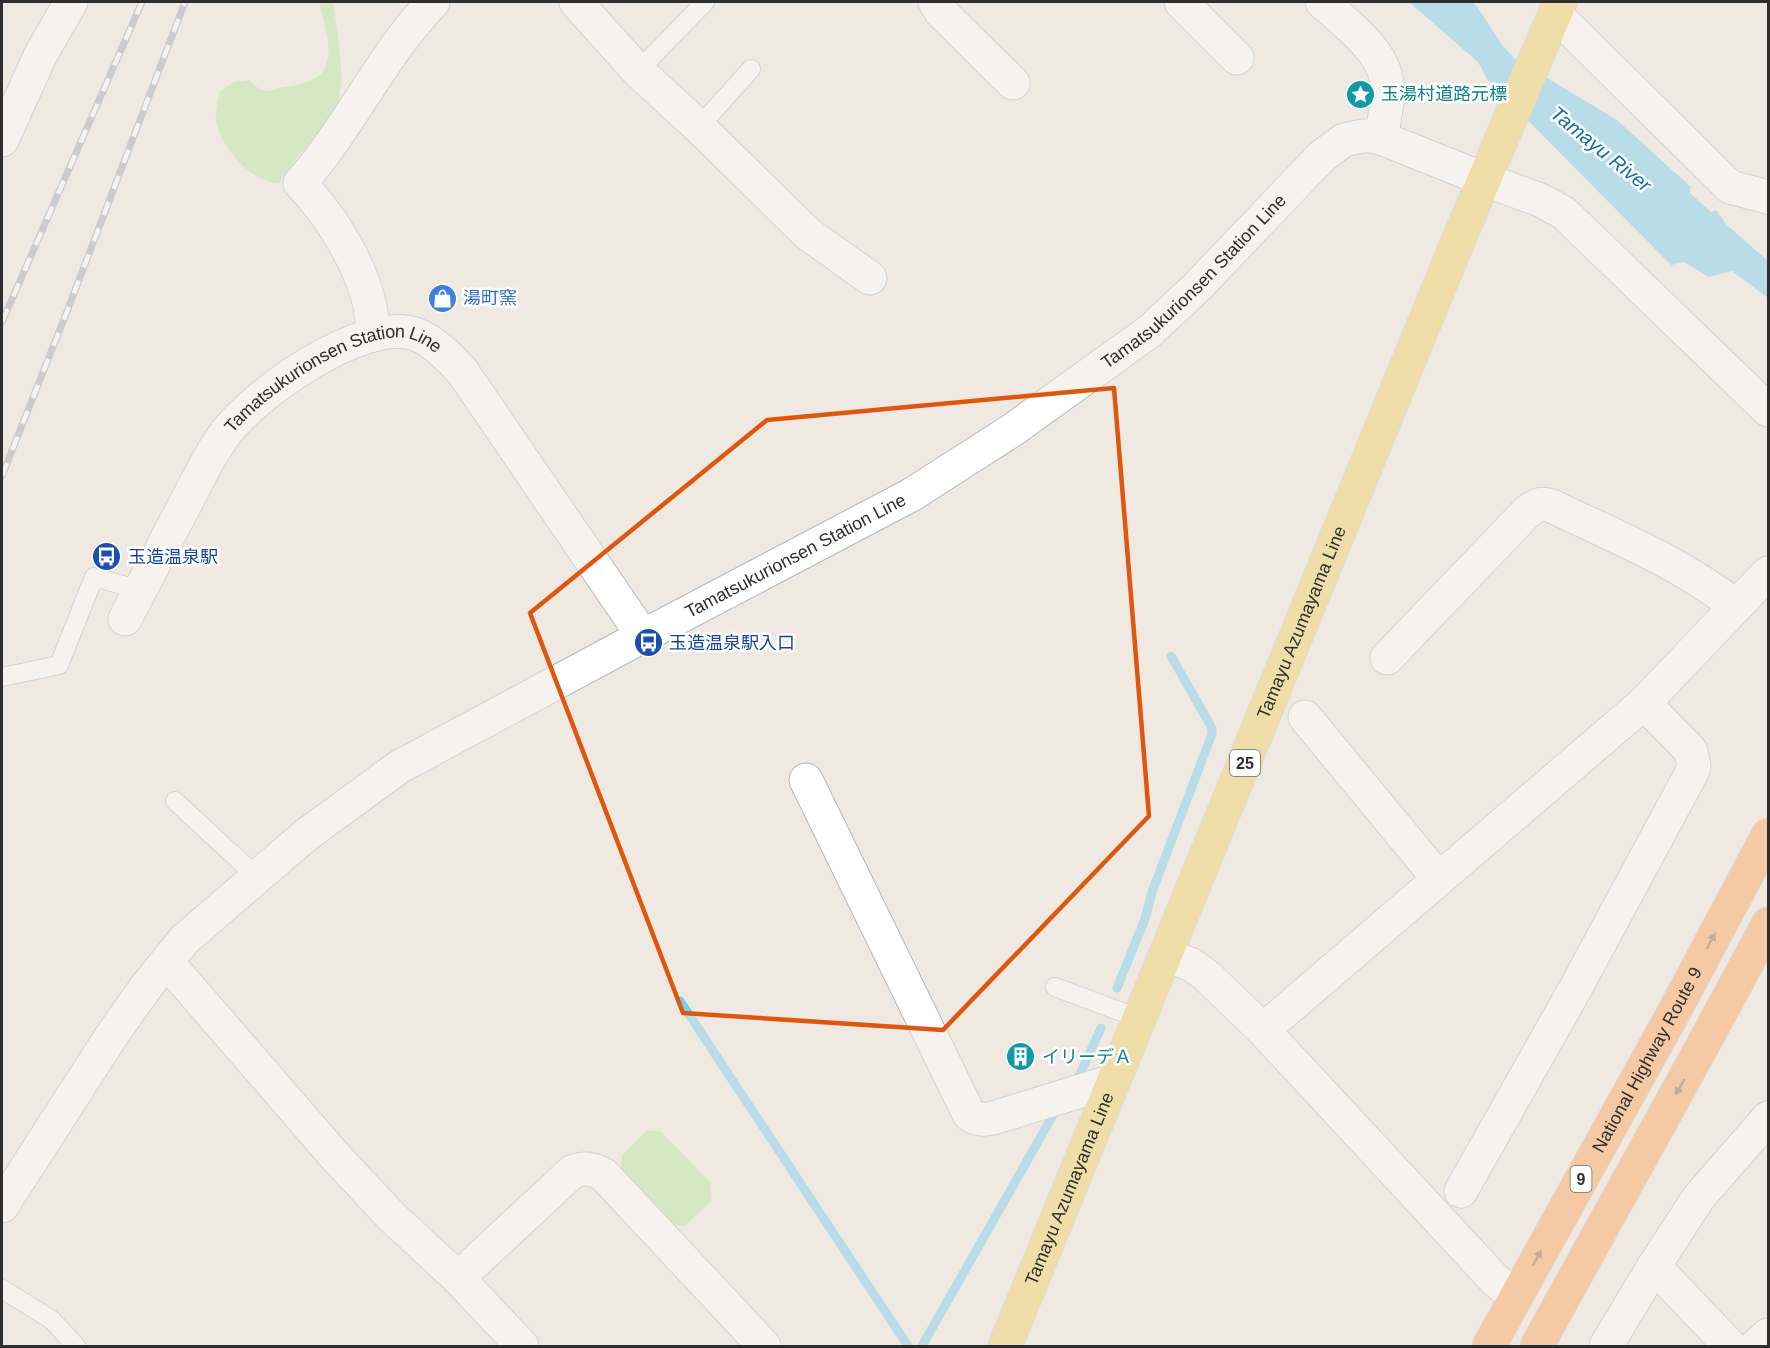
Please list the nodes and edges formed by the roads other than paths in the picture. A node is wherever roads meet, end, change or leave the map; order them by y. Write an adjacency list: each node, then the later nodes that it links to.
1 (70, 2): 15 (street)
2 (433, 2): 19 (street)
3 (576, 2): 11 (street)
4 (705, 2): 11 (lane)
5 (935, 2): 12 (street)
6 (1181, 2): 9 (street)
7 (1322, 2): 14 (street)
8 (1555, 15): 16 (main road, Tamayu Azumayama Line / 25); 17 (street)
9 (1237, 58)
10 (751, 69): 13 (lane)
11 (638, 71): 13 (street)
12 (1012, 83)
13 (699, 127): 18 (street)
14 (1381, 138): 16 (street, Tamatsukurionsen Station Line); 25 (street, Tamatsukurionsen Station Line)
15 (2, 140)
16 (1486, 180): 20 (street, Tamatsukurionsen Station Line); 36 (main road, Tamayu Azumayama Line / 25)
17 (1768, 197)
18 (870, 278)
19 (373, 335): 22 (street, Tamatsukurionsen Station Line); 25 (street, Tamatsukurionsen Station Line)
20 (1768, 410)
21 (1768, 573): 23 (street)
22 (140, 590): 24 (street, Tamatsukurionsen Station Line); 27 (lane)
23 (1736, 606): 26 (street); 28 (street)
24 (125, 620)
25 (643, 636): 33 (street)
26 (1387, 658)
27 (2, 677)
28 (1644, 703): 34 (street); 43 (street)
29 (1305, 717): 34 (street)
30 (806, 780): 41 (street)
31 (175, 801): 33 (lane)
32 (1768, 835): 48 (highway, National Highway Route 9 / 9, one-way to 32)
33 (257, 877): 37 (street)
34 (1438, 878): 40 (street)
35 (1768, 924): 55 (highway, 9, one-way to 55)
36 (1167, 955): 39 (main road, Tamayu Azumayama Line / 25); 40 (street)
37 (167, 962): 44 (street); 46 (street)
38 (1055, 987): 39 (lane)
39 (1140, 1019): 41 (main road, Tamayu Azumayama Line / 25)
40 (1263, 1030): 48 (street)
41 (1113, 1081): 53 (main road, Tamayu Azumayama Line / 25)
42 (1768, 1118): 45 (street)
43 (1461, 1191)
44 (2, 1206)
45 (1654, 1266): 56 (street); 57 (street)
46 (458, 1278): 51 (street); 52 (street)
47 (2, 1289): 50 (lane)
48 (1516, 1297): 54 (highway, National Highway Route 9 / 9)
49 (1768, 1335): 58 (street)
50 (76, 1347)
51 (522, 1347)
52 (764, 1347)
53 (1005, 1347)
54 (1489, 1347)
55 (1537, 1347)
56 (1606, 1347)
57 (1730, 1347)
58 (1756, 1347)

